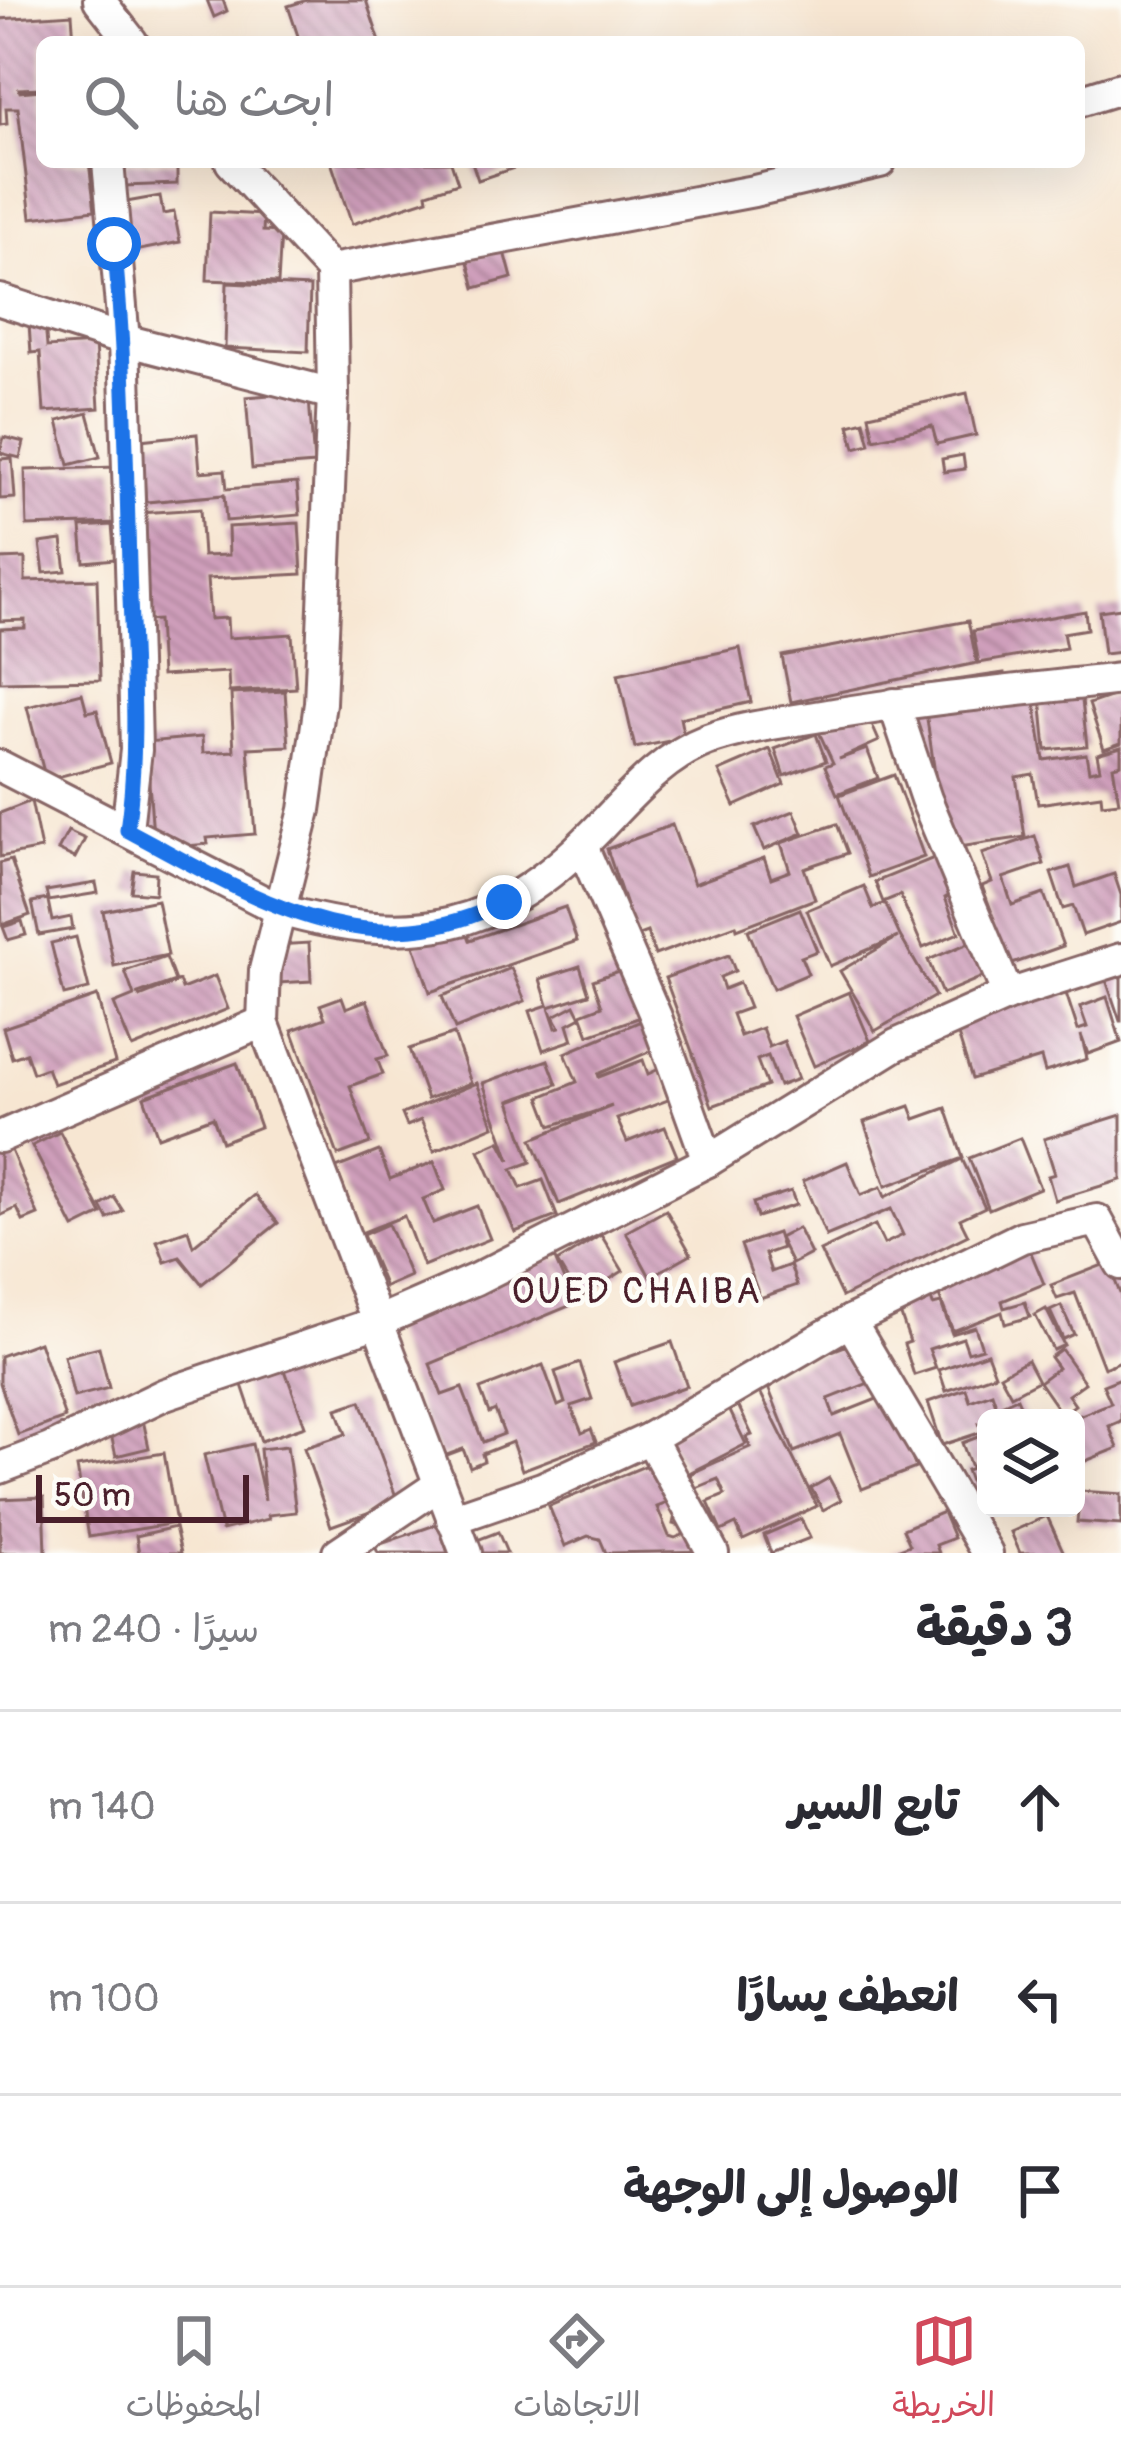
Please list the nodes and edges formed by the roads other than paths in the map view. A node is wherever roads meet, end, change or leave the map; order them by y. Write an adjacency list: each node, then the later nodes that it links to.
1 (1121, 88): 2 (street)
2 (1085, 99)
3 (109, 168): 8 (street)
4 (237, 168): 6 (street)
5 (854, 168): 6 (street)
6 (331, 270): 9 (street)
7 (0, 300): 8 (street)
8 (124, 340): 9 (street); 13 (street)
9 (332, 394): 15 (street)
10 (1121, 679): 11 (street)
11 (894, 704): 14 (street); 17 (street)
12 (0, 766): 13 (street)
13 (127, 830): 15 (street)
14 (582, 846): 15 (street); 20 (street)
15 (280, 910): 18 (street)
16 (1121, 959): 17 (street)
17 (1008, 995): 20 (street)
18 (263, 1022): 19 (street); 24 (street)
19 (0, 1137)
20 (708, 1161): 24 (street)
21 (1109, 1213): 22 (street); 23 (street)
22 (1121, 1264)
23 (850, 1321): 25 (street); 32 (street)
24 (375, 1323): 26 (street); 27 (street)
25 (650, 1438): 28 (street); 31 (street)
26 (0, 1468)
27 (439, 1485): 28 (street); 29 (street)
28 (452, 1519): 30 (street)
29 (338, 1553)
30 (466, 1553)
31 (713, 1553)
32 (987, 1553)

